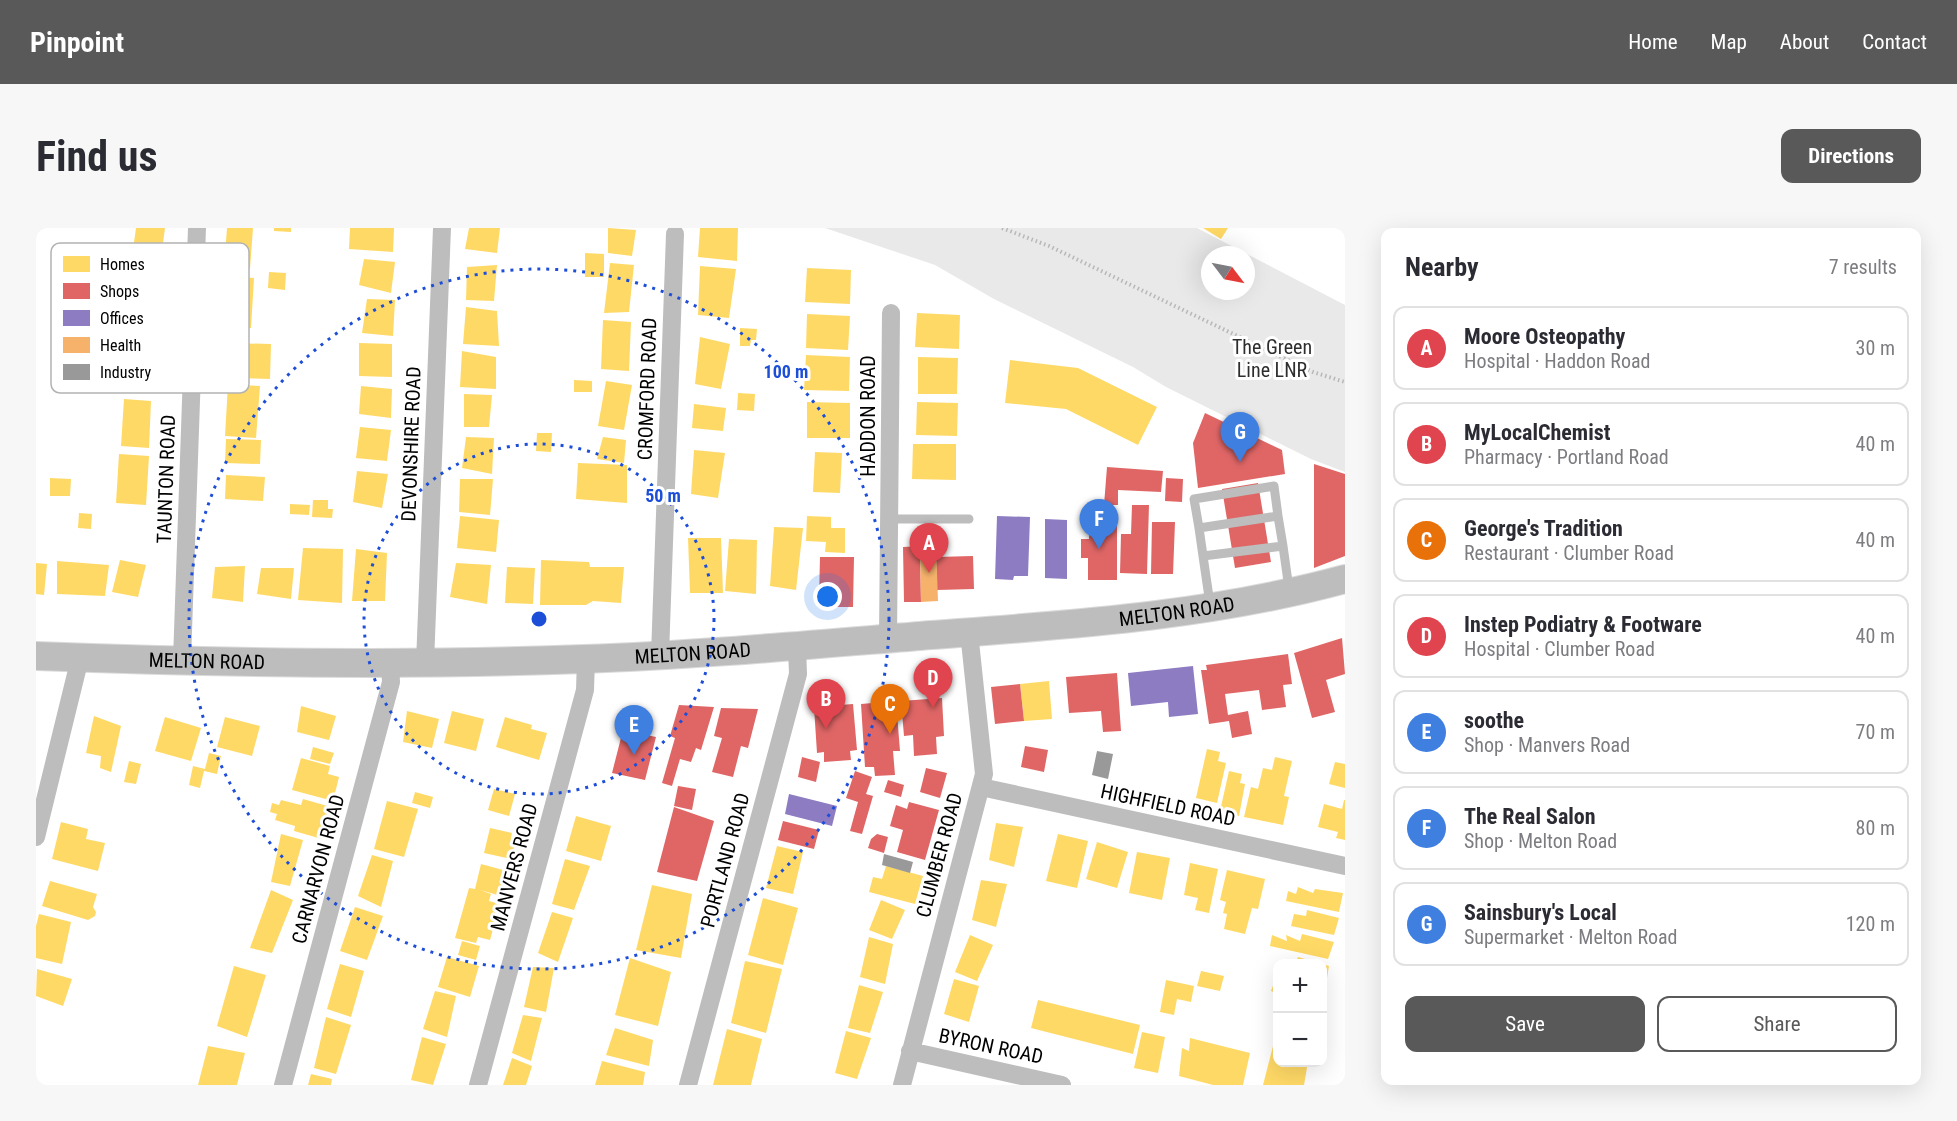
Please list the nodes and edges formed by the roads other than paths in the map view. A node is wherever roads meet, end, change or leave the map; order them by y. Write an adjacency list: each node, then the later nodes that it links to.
1 (197, 228): 4 (street, TAUNTON ROAD)
2 (442, 228): 24 (street, DEVONSHIRE ROAD)
3 (675, 234): 19 (street, CROMFORD ROAD)
4 (196, 243)
5 (891, 313): 8 (street, HADDON ROAD)
6 (191, 393): 23 (street, TAUNTON ROAD)
7 (1278, 516): 10 (lane); 10 (lane); 11 (lane)
8 (889, 519): 9 (lane); 17 (street, HADDON ROAD)
9 (969, 519)
10 (1199, 528): 12 (lane)
11 (1283, 546): 12 (lane); 14 (lane)
12 (1203, 556): 15 (lane)
13 (1345, 579): 14 (main road, MELTON ROAD)
14 (1289, 594): 15 (main road, MELTON ROAD)
15 (1210, 609): 16 (main road, MELTON ROAD)
16 (969, 632): 17 (main road, MELTON ROAD); 26 (street, CLUMBER ROAD)
17 (888, 639): 18 (main road, MELTON ROAD)
18 (797, 647): 19 (main road, MELTON ROAD); 32 (street, PORTLAND ROAD)
19 (660, 655): 22 (main road, MELTON ROAD)
20 (36, 656): 21 (main road, MELTON ROAD)
21 (80, 658): 23 (main road, MELTON ROAD); 27 (street)
22 (586, 659): 24 (main road, MELTON ROAD); 31 (street, MANVERS ROAD)
23 (182, 660): 25 (main road, MELTON ROAD)
24 (425, 663): 25 (main road, MELTON ROAD)
25 (390, 664): 30 (street, CARNARVON ROAD)
26 (981, 787): 28 (street, HIGHFIELD ROAD); 29 (street, CLUMBER ROAD)
27 (36, 837)
28 (1345, 866)
29 (910, 1052): 33 (street, CLUMBER ROAD); 34 (street, BYRON ROAD)
30 (283, 1085)
31 (478, 1085)
32 (688, 1085)
33 (902, 1085)
34 (1062, 1085)

